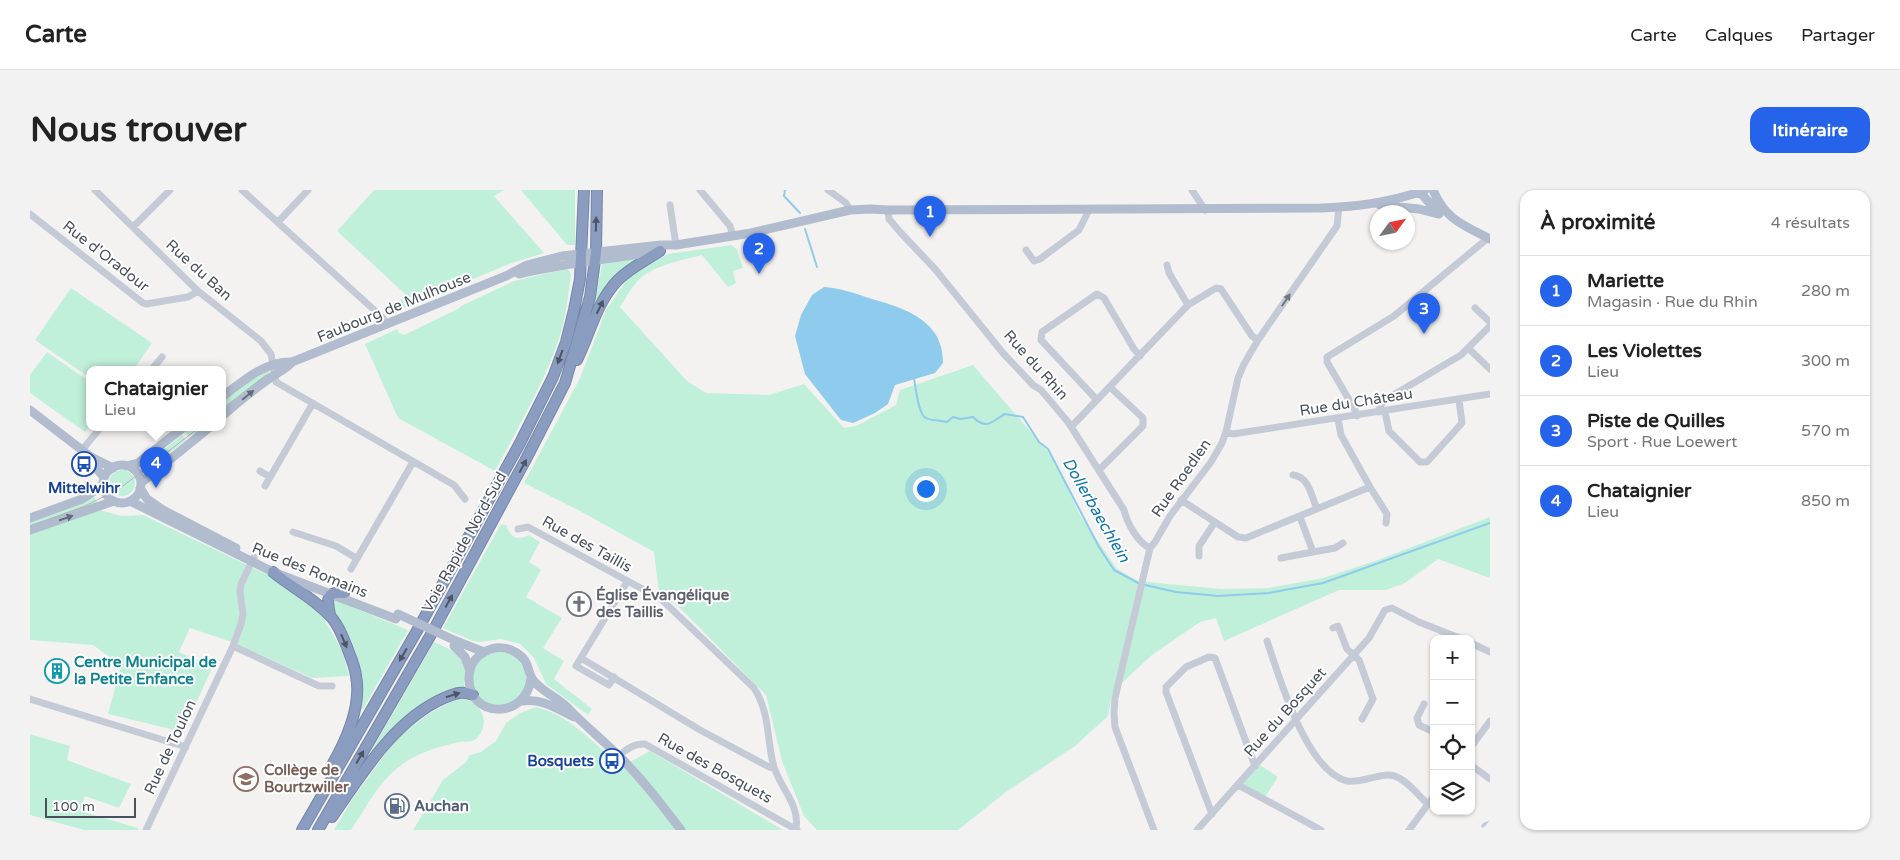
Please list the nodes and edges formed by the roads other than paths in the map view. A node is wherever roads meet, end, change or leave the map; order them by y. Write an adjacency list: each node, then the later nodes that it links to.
1 (95, 190): 23 (street, Rue du Ban)
2 (170, 190): 23 (street)
3 (242, 190): 22 (street)
4 (308, 190): 22 (street)
5 (584, 190): 30 (highway, Voie Rapide Nord-Sud)
6 (597, 190): 29 (highway, Voie Rapide Nord-Sud, one-way to 6)
7 (700, 190): 24 (street)
8 (828, 190): 15 (street)
9 (1192, 190): 18 (street)
10 (1433, 190): 21 (main road)
11 (1421, 191): 12 (main road, Faubourg de Mulhouse); 20 (main road)
12 (1368, 204): 14 (main road, Faubourg de Mulhouse); 20 (main road)
13 (670, 205): 26 (street)
14 (1339, 207): 18 (main road, Faubourg de Mulhouse); 38 (street, Rue Roedlen, one-way to 14)
15 (850, 210): 16 (main road, Faubourg de Mulhouse); 24 (main road, Faubourg de Mulhouse)
16 (888, 210): 17 (main road, Faubourg de Mulhouse); 59 (street, Rue du Rhin)
17 (1090, 210): 18 (main road, Faubourg de Mulhouse); 27 (street)
18 (1205, 210)
19 (30, 214): 32 (street, Rue d'Oradour)
20 (1438, 214): 21 (main road)
21 (1453, 218): 25 (main road)
22 (278, 222): 36 (street)
23 (133, 227): 32 (street, Rue du Ban)
24 (733, 236): 26 (main road, Faubourg de Mulhouse)
25 (1489, 238): 57 (street)
26 (676, 245): 28 (main road, Faubourg de Mulhouse); 29 (main road, Faubourg de Mulhouse)
27 (1026, 250)
28 (660, 251): 29 (main road, Faubourg de Mulhouse); 47 (highway, one-way to 28)
29 (595, 257): 30 (main road, Faubourg de Mulhouse); 47 (highway, Voie Rapide Nord-Sud)
30 (581, 258): 36 (main road, Faubourg de Mulhouse); 139 (highway, Voie Rapide Nord-Sud, one-way to 139)
31 (1167, 265): 33 (street)
32 (198, 291): 43 (street, Rue du Ban)
33 (1188, 305): 38 (street); 40 (street)
34 (1475, 308): 35 (street)
35 (1490, 322)
36 (387, 325): 42 (main road, Faubourg de Mulhouse)
37 (1488, 332): 39 (street)
38 (1258, 340): 63 (street, Rue Roedlen)
39 (1468, 348): 44 (street); 55 (street)
40 (1140, 356): 48 (street); 51 (street)
41 (162, 357): 45 (street)
42 (292, 362): 43 (main road); 46 (main road)
43 (273, 364): 46 (street, Rue du Ban); 49 (main road)
44 (1489, 365)
45 (154, 366)
46 (274, 375): 53 (street); 56 (main road, one-way to 46)
47 (565, 383): 140 (highway, Voie Rapide Nord-Sud, one-way to 47)
48 (1110, 388): 51 (street); 69 (street)
49 (226, 394)
50 (1490, 394): 52 (street, Rue du Château)
51 (1097, 400): 59 (street)
52 (1459, 400): 55 (street, Rue du Château); 55 (street)
53 (313, 403): 66 (street); 72 (street)
54 (30, 410): 64 (main road)
55 (1382, 412): 57 (street, Rue du Château)
56 (226, 413)
57 (1357, 416): 58 (street, Rue du Château)
58 (1338, 419): 63 (street, Rue du Château); 76 (street)
59 (1072, 426): 69 (street, Rue du Rhin)
60 (98, 431): 64 (street)
61 (179, 431): 67 (main road)
62 (205, 431): 74 (main road)
63 (1226, 432): 78 (street, Rue Roedlen)
64 (82, 450): 65 (main road)
65 (92, 458): 68 (main road); 73 (main road)
66 (413, 462): 77 (street); 93 (street)
67 (126, 466): 68 (main road); 74 (main road)
68 (113, 468): 73 (main road)
69 (1099, 470): 90 (street, Rue du Rhin)
70 (260, 472): 72 (street)
71 (1293, 475): 81 (street)
72 (270, 477): 75 (street)
73 (104, 481): 79 (main road); 83 (main road)
74 (140, 486): 80 (main road); 95 (main road, Rue des Romains)
75 (265, 486)
76 (1370, 486): 81 (street); 85 (street)
77 (465, 499)
78 (1181, 500): 84 (street); 90 (street, Rue Roedlen)
79 (114, 501): 80 (main road); 87 (main road, one-way to 79)
80 (130, 501): 95 (main road, Rue des Romains)
81 (1317, 509): 82 (street)
82 (1300, 517): 84 (street); 91 (street)
83 (30, 518)
84 (1215, 522): 92 (street)
85 (1386, 523)
86 (518, 529): 98 (street, Rue des Taillis)
87 (30, 530)
88 (293, 532): 93 (street)
89 (1343, 543): 91 (street)
90 (1150, 548): 144 (street, Rue Roedlen)
91 (1313, 552): 94 (street)
92 (1199, 556)
93 (356, 558): 96 (street)
94 (1281, 558)
95 (252, 559): 97 (main road, Rue des Romains); 99 (main road, Rue des Romains); 108 (street, Rue de Toulon)
96 (351, 569)
97 (273, 572): 100 (main road, Rue des Romains); 101 (highway)
98 (627, 582): 112 (street); 130 (street, Rue des Taillis)
99 (344, 593): 100 (highway); 102 (main road, Rue des Romains)
100 (331, 594): 101 (highway); 102 (main road, Rue des Romains)
101 (330, 616): 138 (highway, one-way to 138)
102 (397, 617): 106 (main road, Rue des Romains, bridge)
103 (1333, 628): 111 (street)
104 (1452, 635): 111 (street, Rue du Bosquet)
105 (1267, 641): 123 (street)
106 (455, 644): 109 (main road, Rue des Romains); 113 (main road, Rue des Romains)
107 (1475, 645): 110 (street)
108 (233, 646): 116 (street); 127 (street, Rue de Toulon)
109 (484, 652): 113 (main road); 115 (main road)
110 (1490, 652)
111 (1354, 655): 122 (street); 123 (street, Rue du Bosquet)
112 (582, 658): 114 (street); 114 (street)
113 (470, 671): 117 (main road)
114 (614, 677): 130 (street)
115 (531, 678): 119 (main road); 121 (main road)
116 (332, 686)
117 (473, 695): 119 (main road); 141 (highway, one-way to 117)
118 (30, 699): 127 (street)
119 (522, 701): 121 (main road)
120 (1424, 704): 125 (street)
121 (576, 718): 128 (main road)
122 (1362, 719)
123 (1295, 721): 129 (street, Rue du Bosquet); 135 (street)
124 (1490, 721): 126 (street)
125 (1430, 730)
126 (1475, 742)
127 (186, 747): 137 (street, Rue de Toulon)
128 (619, 756): 142 (main road); 143 (street, Rue des Bosquets)
129 (1255, 766): 133 (street, Rue du Bosquet); 136 (street)
130 (774, 768): 143 (street, Rue des Taillis)
131 (1475, 768): 132 (street)
132 (1490, 779)
133 (1238, 785): 136 (street, Rue du Bosquet); 146 (street)
134 (1430, 801): 135 (street)
135 (1428, 804): 147 (street)
136 (1212, 814): 145 (street, Rue du Bosquet)
137 (146, 830)
138 (297, 830)
139 (302, 830)
140 (318, 830)
141 (322, 830)
142 (681, 830)
143 (797, 830)
144 (1154, 830)
145 (1197, 830)
146 (1321, 830)
147 (1409, 830)

